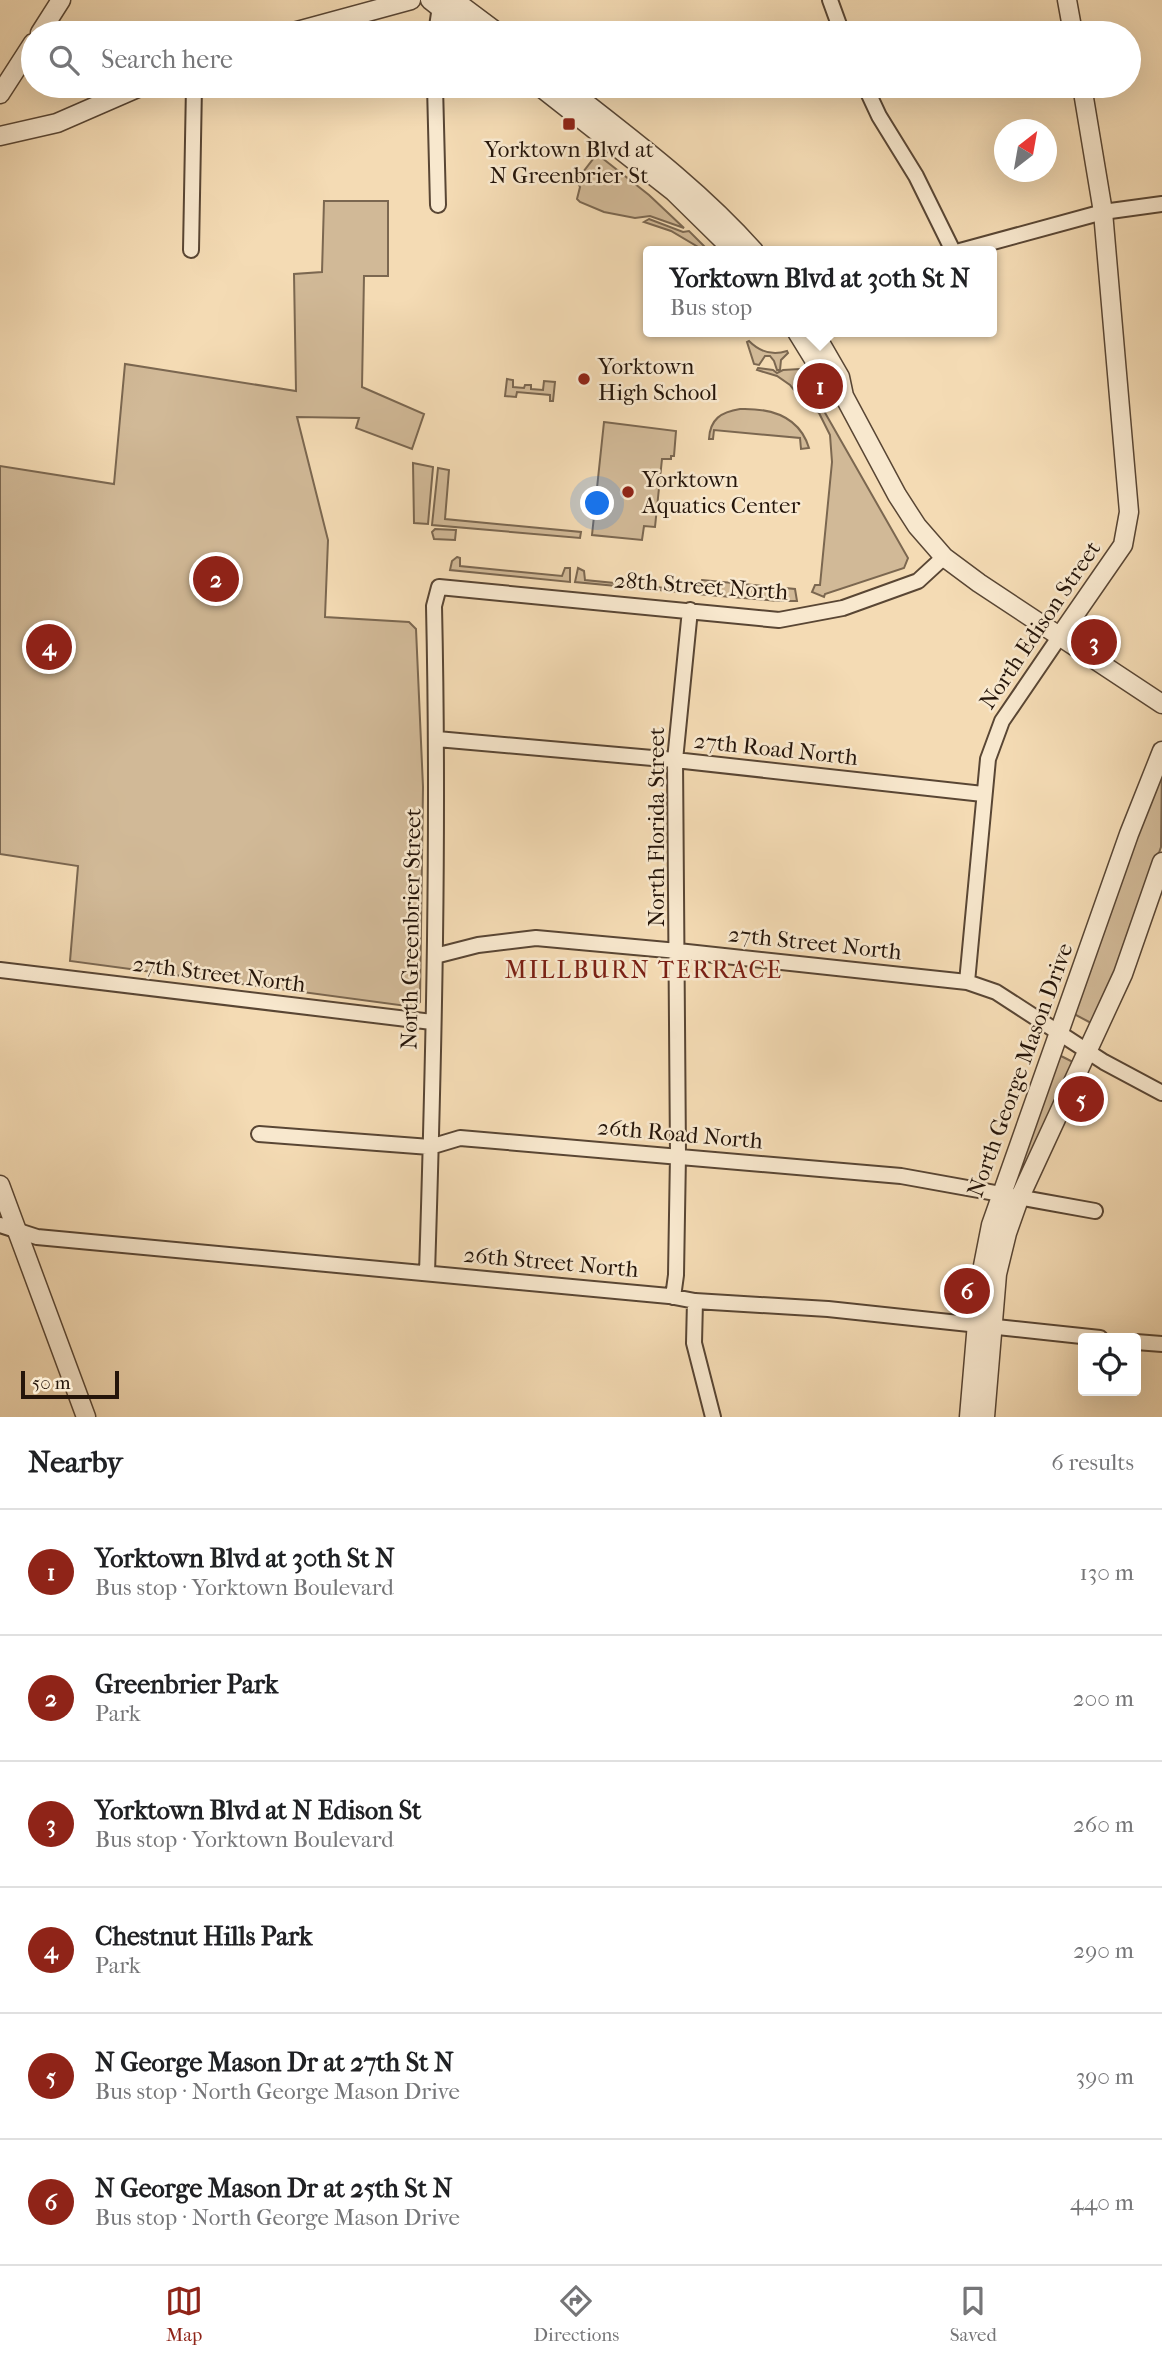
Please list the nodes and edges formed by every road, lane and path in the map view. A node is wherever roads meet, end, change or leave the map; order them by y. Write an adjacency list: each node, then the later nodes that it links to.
1 (61, 0): 6 (street)
2 (411, 0): 7 (street)
3 (830, 0): 11 (street)
4 (1067, 0): 12 (street)
5 (441, 2): 8 (street); 9 (street); 10 (street)
6 (48, 21)
7 (334, 21)
8 (438, 21)
9 (460, 21)
10 (476, 21)
11 (838, 21)
12 (1071, 21)
13 (21, 62): 14 (street)
14 (0, 94)
15 (114, 98): 22 (street)
16 (194, 98): 30 (street)
17 (435, 98): 24 (street)
18 (554, 98): 26 (street)
19 (579, 98): 27 (street)
20 (871, 98): 28 (street)
21 (1084, 98): 25 (street, North Edison Street)
22 (0, 136)
23 (1162, 204): 25 (street)
24 (438, 205)
25 (1103, 212): 29 (street); 35 (street, North Edison Street)
26 (729, 246)
27 (749, 246)
28 (951, 246)
29 (978, 246)
30 (191, 250)
31 (813, 337): 32 (street)
32 (944, 557): 34 (street, 28th Street North); 35 (street)
33 (439, 587): 34 (street, 28th Street North); 37 (street, North Greenbrier Street)
34 (690, 610): 39 (street, North Florida Street)
35 (1060, 636): 36 (street); 40 (street, North Edison Street)
36 (1162, 704)
37 (437, 739): 39 (street, 27th Road North); 43 (street, North Greenbrier Street)
38 (1162, 751): 47 (street, North George Mason Drive)
39 (675, 760): 40 (street, 27th Road North); 42 (street, North Florida Street)
40 (983, 794): 45 (street, North Edison Street)
41 (1162, 862): 48 (street, North George Mason Drive)
42 (678, 951): 43 (street, 27th Street North); 45 (street, 27th Street North); 52 (street, North Florida Street)
43 (435, 956): 46 (street, North Greenbrier Street)
44 (0, 970): 46 (street, 27th Street North)
45 (967, 982): 47 (street, 27th Street North)
46 (432, 1022): 51 (street, North Greenbrier Street)
47 (1059, 1031): 48 (street, 27th Street North); 54 (street, North George Mason Drive)
48 (1088, 1051): 49 (street, 27th Street North); 55 (street, North George Mason Drive)
49 (1162, 1093)
50 (259, 1134): 51 (street, 26th Road North)
51 (430, 1147): 52 (street, 26th Road North); 58 (street, North Greenbrier Street)
52 (678, 1155): 54 (street, 26th Road North); 59 (street, North Florida Street)
53 (0, 1185): 57 (street)
54 (1001, 1195): 55 (street, 26th Road North); 61 (street, North George Mason Drive)
55 (1019, 1199): 56 (street, 26th Road North); 61 (street, North George Mason Drive)
56 (1095, 1211)
57 (9, 1228): 58 (street, 26th Street North); 65 (street)
58 (426, 1273): 59 (street, 26th Street North)
59 (673, 1297): 60 (street, 26th Street North)
60 (695, 1301): 61 (street, 26th Street North); 66 (street)
61 (984, 1327): 62 (street, 26th Street North); 67 (street, North George Mason Drive); 68 (street, North George Mason Drive)
62 (1078, 1336)
63 (1141, 1342): 64 (street)
64 (1162, 1344)
65 (86, 1417)
66 (712, 1417)
67 (969, 1417)
68 (985, 1417)

